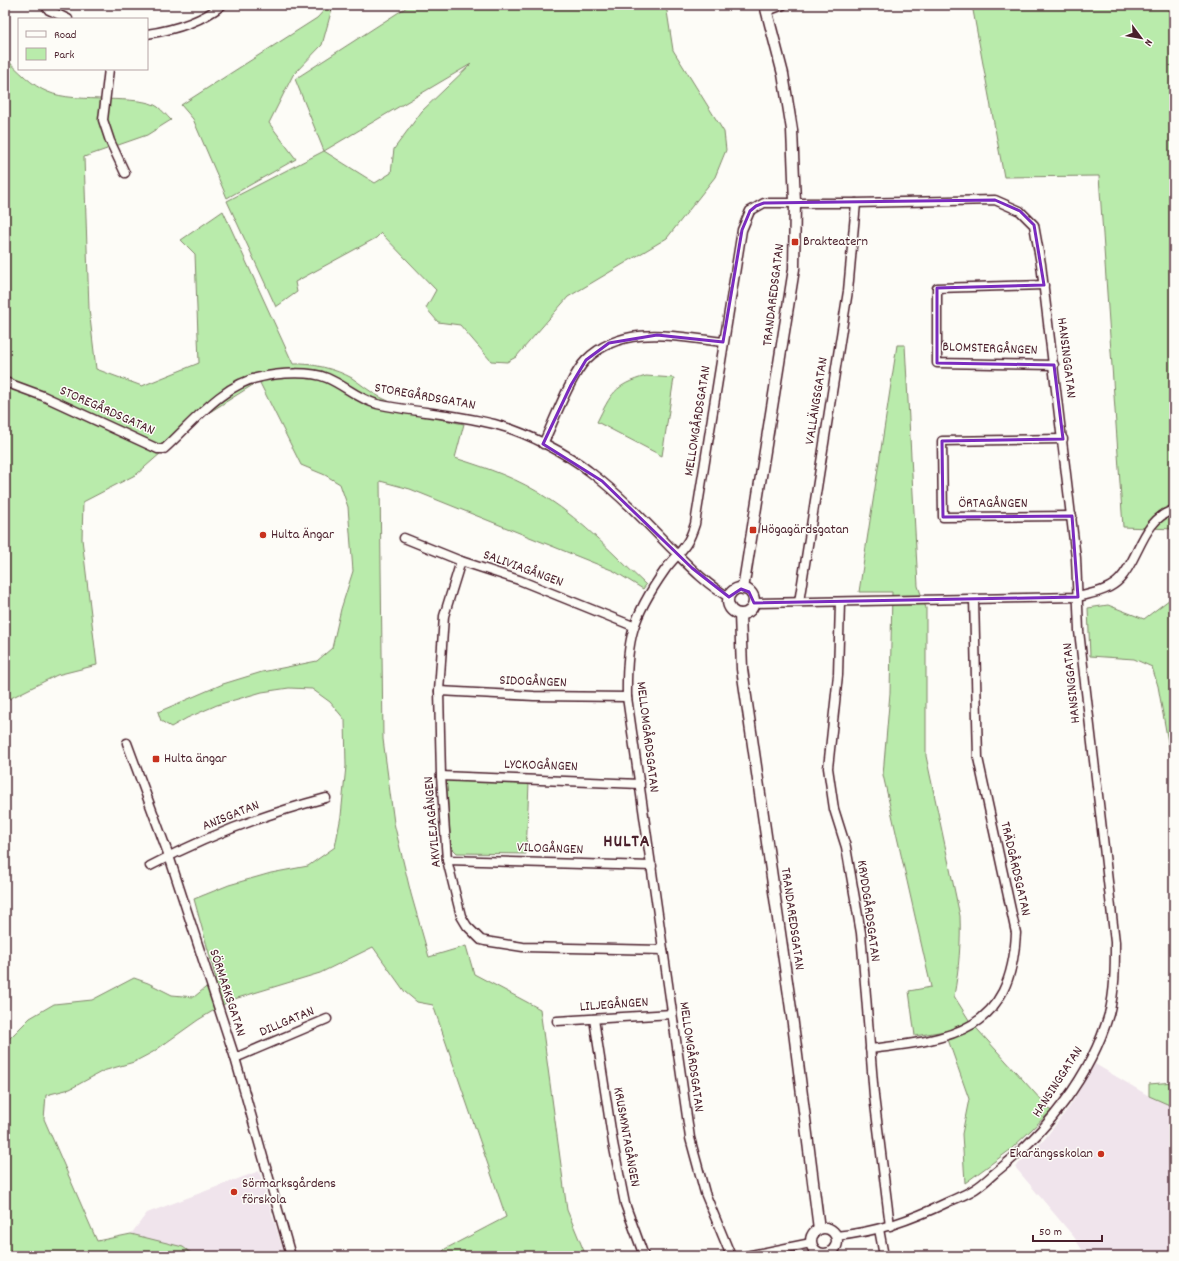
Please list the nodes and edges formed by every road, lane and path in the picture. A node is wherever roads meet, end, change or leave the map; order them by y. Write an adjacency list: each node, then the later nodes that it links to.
1 (45, 5): 5 (street)
2 (222, 5): 6 (street)
3 (783, 5): 4 (street)
4 (766, 8): 9 (street, TRANDAREDSGATAN)
5 (66, 18)
6 (148, 34)
7 (109, 70): 8 (street)
8 (125, 173)
9 (795, 202): 10 (street, HANSINGGATAN); 12 (street, MELLOMGÅRDSGATAN); 22 (street, TRANDAREDSGATAN)
10 (856, 203): 11 (street, HANSINGGATAN); 26 (street, VALLÄNGSGATAN)
11 (1044, 286): 13 (street, HANSINGGATAN); 13 (street, BLOMSTERGÅNGEN)
12 (723, 342): 16 (street); 20 (street, MELLOMGÅRDSGATAN)
13 (1054, 365): 15 (street, HANSINGGATAN)
14 (5, 382): 16 (street, STOREGÅRDSGATAN)
15 (1063, 439): 18 (street, HANSINGGATAN); 18 (street, ÖRTAGÅNGEN)
16 (543, 444): 20 (street, STOREGÅRDSGATAN)
17 (1174, 510): 24 (street)
18 (1072, 516): 24 (street, HANSINGGATAN)
19 (404, 538): 21 (street, SALIVIAGÅNGEN)
20 (678, 555): 23 (street, STOREGÅRDSGATAN); 30 (street, MELLOMGÅRDSGATAN)
21 (461, 561): 30 (street, SALIVIAGÅNGEN); 31 (street, AKVILEJAGÅNGEN)
22 (743, 589): 23 (street); 28 (street)
23 (729, 597): 29 (street)
24 (1078, 597): 25 (street); 48 (street, HANSINGGATAN)
25 (974, 599): 27 (street); 46 (street, TRÄDGÅRDSGATAN)
26 (799, 602): 27 (street); 28 (street)
27 (840, 602): 46 (street, KRYDDGÅRDSGATAN)
28 (754, 603): 29 (street)
29 (740, 614): 49 (street, TRANDAREDSGATAN)
30 (633, 626): 32 (street, MELLOMGÅRDSGATAN)
31 (439, 691): 32 (street, SIDOGÅNGEN); 34 (street, AKVILEJAGÅNGEN)
32 (627, 697): 35 (street, MELLOMGÅRDSGATAN)
33 (127, 743): 37 (street, SÖRMARKSGATAN)
34 (441, 776): 35 (street, LYCKOGÅNGEN); 38 (street, AKVILEJAGÅNGEN)
35 (640, 784): 40 (street, MELLOMGÅRDSGATAN)
36 (326, 798): 37 (street, ANISGATAN)
37 (169, 856): 39 (street, ANISGATAN); 47 (street, SÖRMARKSGATAN)
38 (447, 860): 40 (street, VILOGÅNGEN); 41 (street, AKVILEJAGÅNGEN)
39 (150, 866)
40 (652, 866): 41 (street, MELLOMGÅRDSGATAN)
41 (663, 950): 42 (street, MELLOMGÅRDSGATAN)
42 (672, 1014): 44 (street, LILJEGÅNGEN); 56 (street, MELLOMGÅRDSGATAN)
43 (327, 1019): 47 (street, DILLGATAN)
44 (594, 1019): 45 (street, LILJEGÅNGEN); 55 (street, KRUSMYNTAGÅNGEN)
45 (557, 1021)
46 (870, 1050): 48 (street, KRYDDGÅRDSGATAN)
47 (235, 1058): 54 (street, SÖRMARKSGATAN)
48 (890, 1226): 50 (street, HANSINGGATAN)
49 (819, 1229): 51 (street); 52 (street)
50 (879, 1229): 51 (street, HANSINGGATAN); 58 (street)
51 (836, 1236): 53 (street)
52 (811, 1243): 53 (street); 57 (street)
53 (827, 1255)
54 (291, 1256)
55 (644, 1256)
56 (730, 1256)
57 (746, 1256)
58 (884, 1256)

